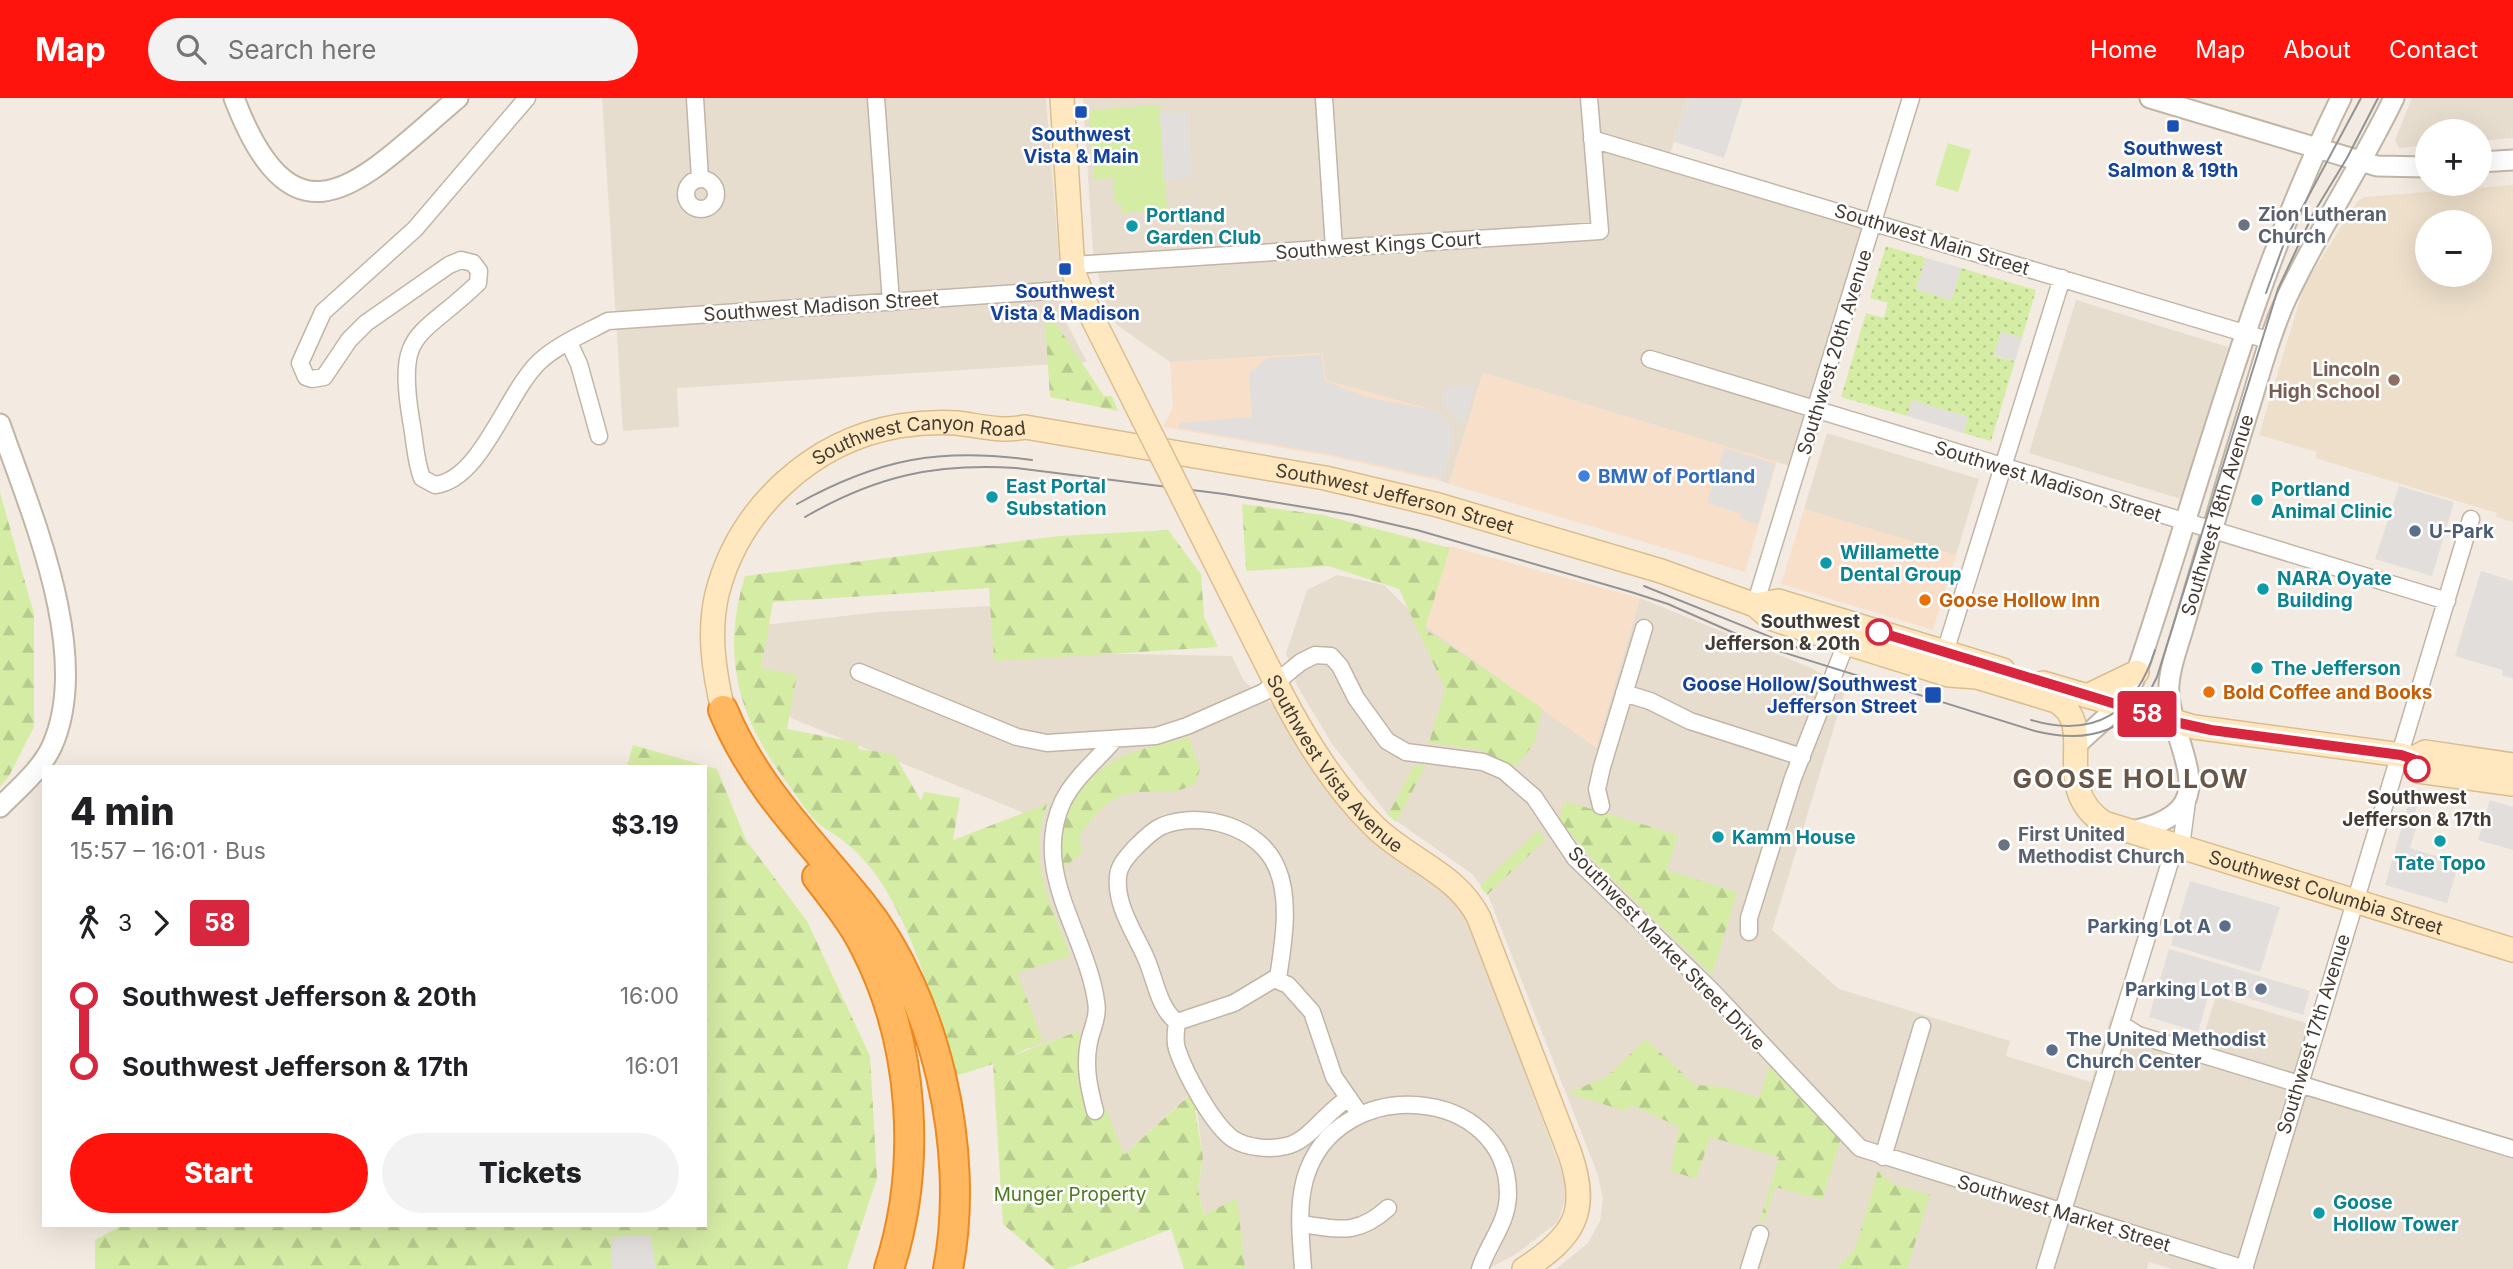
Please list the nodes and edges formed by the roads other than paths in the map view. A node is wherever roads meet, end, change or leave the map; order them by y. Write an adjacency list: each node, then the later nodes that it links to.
1 (234, 98): 2 (street)
2 (458, 98)
3 (527, 98): 28 (street, Southwest Madison Street)
4 (695, 98): 19 (street)
5 (876, 98): 25 (street)
6 (1062, 98): 22 (main road, Southwest Vista Avenue)
7 (1324, 98): 21 (street)
8 (1589, 98): 13 (street)
9 (1912, 98): 20 (street, Southwest 20th Avenue)
10 (2150, 98): 14 (street)
11 (2342, 98): 14 (street, Southwest 18th Avenue)
12 (2394, 98): 17 (street, Southwest 18th Avenue)
13 (1592, 139): 20 (street, Southwest Main Street); 21 (street, Southwest Kings Court)
14 (2317, 149): 17 (street); 26 (street, Southwest 18th Avenue)
15 (2513, 160): 16 (street)
16 (2492, 161)
17 (2360, 162): 18 (street); 27 (street, Southwest 18th Avenue)
18 (2415, 167)
19 (700, 179)
20 (1874, 222): 23 (street, Southwest Main Street); 30 (street, Southwest 20th Avenue)
21 (1334, 248): 22 (street, Southwest Kings Court)
22 (1073, 265): 24 (main road, Southwest Vista Avenue)
23 (2062, 278): 26 (street, Southwest Main Street); 34 (street)
24 (1082, 298): 25 (street, Southwest Madison Street); 45 (main road, Southwest Vista Avenue, bridge)
25 (891, 302): 28 (street, Southwest Madison Street)
26 (2244, 333): 27 (street, Southwest Main Street); 36 (street, Southwest 18th Avenue)
27 (2271, 341): 37 (street, Southwest 18th Avenue)
28 (569, 343): 33 (street)
29 (1650, 359): 30 (street, Southwest Madison Street)
30 (1815, 409): 34 (street, Southwest Madison Street); 39 (street, Southwest 20th Avenue)
31 (0, 424): 59 (street)
32 (1026, 427): 39 (main road, Southwest Jefferson Street); 49 (main road, Southwest Canyon Road)
33 (598, 436)
34 (2004, 467): 36 (street, Southwest Madison Street); 42 (street)
35 (2471, 519): 38 (street, Southwest 17th Avenue)
36 (2184, 523): 37 (street, Southwest Madison Street); 44 (street, Southwest 18th Avenue)
37 (2211, 531): 38 (street, Southwest Madison Street); 50 (street, Southwest 18th Avenue)
38 (2447, 601): 54 (street, Southwest 17th Avenue)
39 (1755, 605): 41 (main road, Southwest Jefferson Street)
40 (1644, 628): 46 (street)
41 (1850, 633): 42 (main road, Southwest Jefferson Street); 52 (main road, Southwest Jefferson Street); 53 (street)
42 (1945, 652): 47 (main road, Southwest Jefferson Street)
43 (859, 672): 51 (street, Southwest Market Street Drive)
44 (2137, 672): 47 (main road); 48 (street, Southwest 18th Avenue)
45 (1273, 677): 51 (street, Southwest Market Street Drive); 74 (street, Southwest Market Street Drive); 83 (main road, Southwest Vista Avenue)
46 (1624, 693): 53 (street); 58 (street)
47 (2087, 696): 48 (main road, Southwest Jefferson Street)
48 (2120, 705): 50 (main road, Southwest Jefferson Street); 52 (street, Southwest 18th Avenue)
49 (719, 720): 79 (highway); 80 (highway)
50 (2175, 722): 54 (main road, Southwest Jefferson Street); 57 (street, Southwest 18th Avenue)
51 (1114, 740): 71 (street)
52 (2076, 744): 60 (main road, Southwest Columbia Street)
53 (1802, 757): 63 (street)
54 (2407, 757): 55 (main road, Southwest Jefferson Street); 56 (main road, Southwest Jefferson Street); 62 (street, Southwest 17th Avenue)
55 (2513, 765)
56 (2513, 784)
57 (2188, 791): 60 (street); 61 (street, Southwest 18th Avenue)
58 (1601, 806)
59 (0, 807)
60 (2126, 832): 61 (main road, Southwest Columbia Street)
61 (2177, 848): 62 (main road, Southwest Columbia Street); 67 (street, Southwest 18th Avenue)
62 (2353, 901): 64 (main road, Southwest Columbia Street); 69 (street, Southwest 17th Avenue)
63 (1749, 932)
64 (2513, 950)
65 (1278, 978): 66 (street); 66 (street); 70 (street)
66 (1177, 1022): 70 (street)
67 (2121, 1024): 69 (street); 76 (street, Southwest 18th Avenue)
68 (1922, 1026): 74 (street)
69 (2299, 1083): 73 (street); 86 (street, Southwest 17th Avenue)
70 (1349, 1098): 72 (street)
71 (1096, 1111)
72 (1359, 1113): 77 (street); 82 (street)
73 (2513, 1149)
74 (1883, 1157): 76 (street, Southwest Market Street)
75 (1388, 1208): 77 (street)
76 (2062, 1213): 85 (street, Southwest 18th Avenue); 86 (street, Southwest Market Street)
77 (1301, 1224): 81 (street)
78 (1760, 1234): 84 (street)
79 (890, 1269)
80 (948, 1269)
81 (1303, 1269)
82 (1480, 1269)
83 (1524, 1269)
84 (1749, 1269)
85 (2045, 1269)
86 (2245, 1269)

